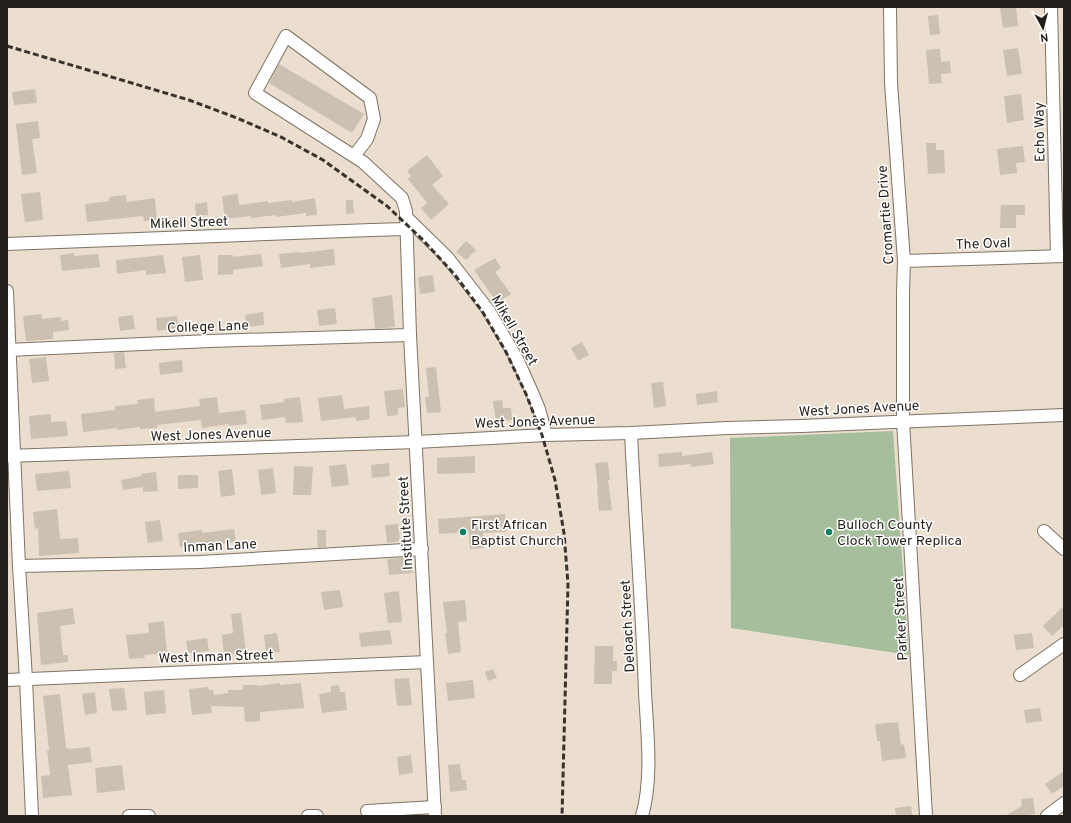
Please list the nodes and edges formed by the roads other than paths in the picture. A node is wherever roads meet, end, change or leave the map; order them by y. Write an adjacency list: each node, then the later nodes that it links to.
1 (890, 7): 8 (street, Cromartie Drive)
2 (1051, 7): 7 (street, Echo Way)
3 (354, 156): 3 (street, Institute Street); 4 (street, Institute Street)
4 (406, 217): 5 (street, Institute Street); 15 (street, Mikell Street)
5 (406, 229): 6 (street, Mikell Street); 10 (street, Institute Street)
6 (7, 244)
7 (1060, 256): 8 (street, The Oval)
8 (904, 260): 13 (street, Cromartie Drive)
9 (7, 291): 11 (street)
10 (410, 335): 11 (street, College Lane); 16 (street, Institute Street)
11 (8, 350): 17 (street)
12 (1064, 415): 13 (street, West Jones Avenue)
13 (903, 421): 14 (street, West Jones Avenue); 37 (street, Parker Street)
14 (631, 433): 15 (street, West Jones Avenue); 36 (street, Deloach Street)
15 (546, 435): 16 (street, West Jones Avenue)
16 (416, 442): 17 (street, West Jones Avenue); 19 (street, Institute Street)
17 (11, 456): 21 (street)
18 (1044, 531): 20 (street)
19 (422, 549): 21 (street, Inman Lane); 23 (street, Institute Street)
20 (1064, 549)
21 (19, 566): 25 (street)
22 (1064, 644): 24 (street)
23 (427, 662): 25 (street, West Inman Street); 29 (street, Institute Street)
24 (1020, 675)
25 (26, 679): 26 (street, West Inman Street); 31 (street)
26 (7, 680)
27 (1064, 803): 30 (street)
28 (367, 811): 29 (street)
29 (435, 812)
30 (1051, 815)
31 (32, 816)
32 (129, 816): 33 (street)
33 (149, 816)
34 (308, 816): 35 (street)
35 (317, 816)
36 (642, 816)
37 (926, 816)

